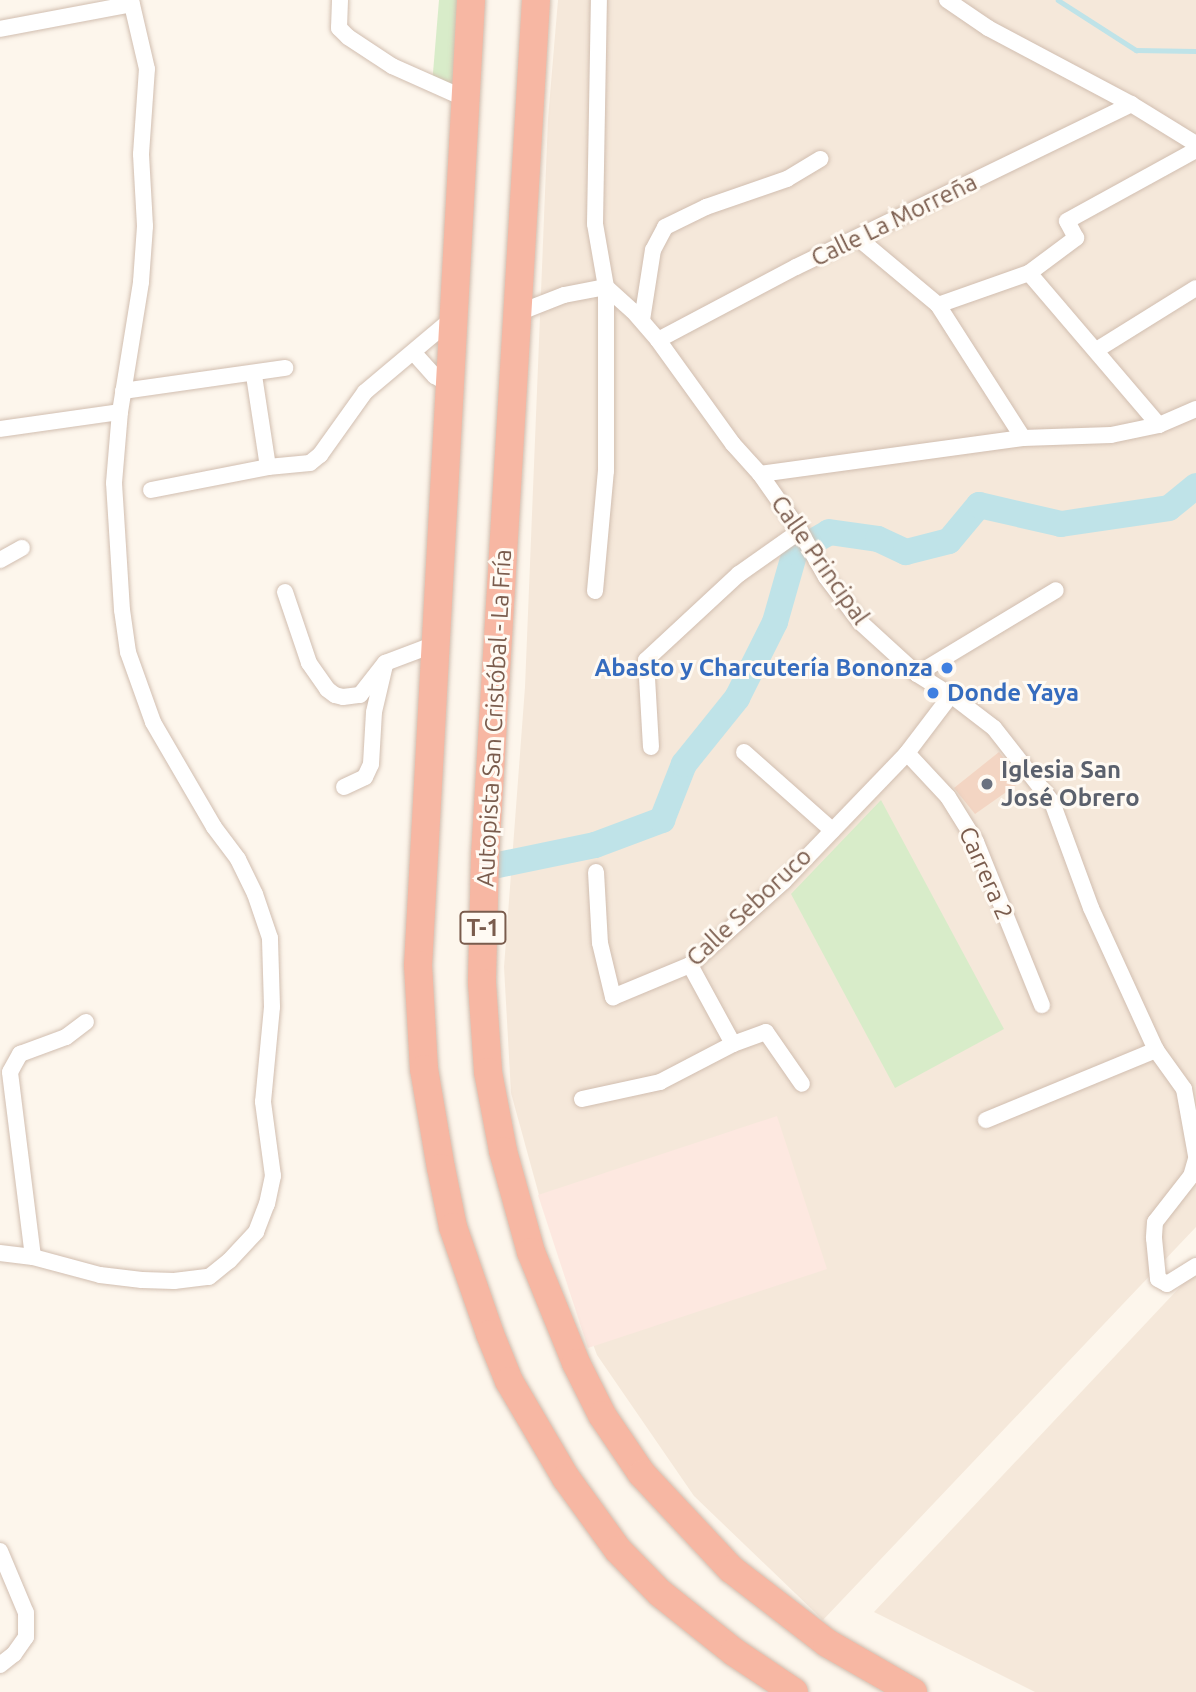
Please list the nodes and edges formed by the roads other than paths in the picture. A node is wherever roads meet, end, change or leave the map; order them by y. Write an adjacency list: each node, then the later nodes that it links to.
1 (340, 0): 8 (street)
2 (471, 0): 8 (highway)
3 (536, 0): 18 (highway, Autopista San Cristóbal - La Fría / T-1)
4 (599, 0): 15 (street)
5 (947, 0): 9 (street)
6 (132, 2): 7 (street); 27 (street)
7 (0, 29)
8 (464, 99): 19 (highway)
9 (1131, 104): 10 (street); 13 (street, Calle La Morreña)
10 (1196, 144)
11 (1196, 150): 14 (street)
12 (820, 159): 20 (street)
13 (858, 238): 17 (street); 21 (street, Calle La Morreña)
14 (1029, 273): 17 (street); 22 (street)
15 (606, 287): 18 (street); 20 (street, Calle Principal); 40 (street)
16 (1196, 288): 22 (street)
17 (938, 305): 32 (street)
18 (518, 313): 68 (highway, Autopista San Cristóbal - La Fría / T-1)
19 (453, 318): 23 (street); 26 (highway)
20 (642, 320): 21 (street, Calle Principal)
21 (658, 340): 34 (street, Calle Principal)
22 (1098, 349): 30 (street)
23 (414, 353): 26 (street); 33 (street)
24 (285, 368): 25 (street)
25 (254, 375): 27 (street); 33 (street)
26 (449, 384): 42 (highway)
27 (123, 391): 29 (street)
28 (1196, 409): 30 (street)
29 (120, 412): 31 (street); 63 (street)
30 (1159, 425): 32 (street)
31 (0, 429)
32 (1023, 438): 34 (street)
33 (268, 467): 35 (street)
34 (760, 474): 36 (street, Calle Principal)
35 (151, 490)
36 (800, 531): 44 (street, Calle Principal); 46 (street)
37 (22, 548): 38 (street)
38 (0, 561)
39 (1056, 590): 44 (street)
40 (595, 591)
41 (285, 592): 43 (street)
42 (435, 644): 43 (street); 67 (highway)
43 (385, 663): 49 (street)
44 (917, 674): 45 (street, Calle Principal)
45 (951, 695): 48 (street, Calle Seboruco); 56 (street, Calle Principal)
46 (651, 747)
47 (744, 752): 50 (street)
48 (907, 753): 50 (street, Calle Seboruco); 53 (street, Carrera 2)
49 (344, 788)
50 (832, 830): 52 (street, Calle Seboruco)
51 (596, 872): 52 (street, Calle Seboruco)
52 (690, 965): 55 (street)
53 (1042, 1006)
54 (86, 1022): 63 (street)
55 (733, 1044): 57 (street); 59 (street)
56 (1156, 1050): 58 (street, Calle Principal); 60 (street)
57 (802, 1084)
58 (1190, 1086): 61 (street, Calle Principal)
59 (582, 1099)
60 (986, 1120)
61 (1196, 1157): 64 (street, Calle Principal)
62 (0, 1253): 63 (street)
63 (33, 1257)
64 (1196, 1266)
65 (0, 1551): 66 (street)
66 (0, 1665)
67 (794, 1692)
68 (914, 1692)

